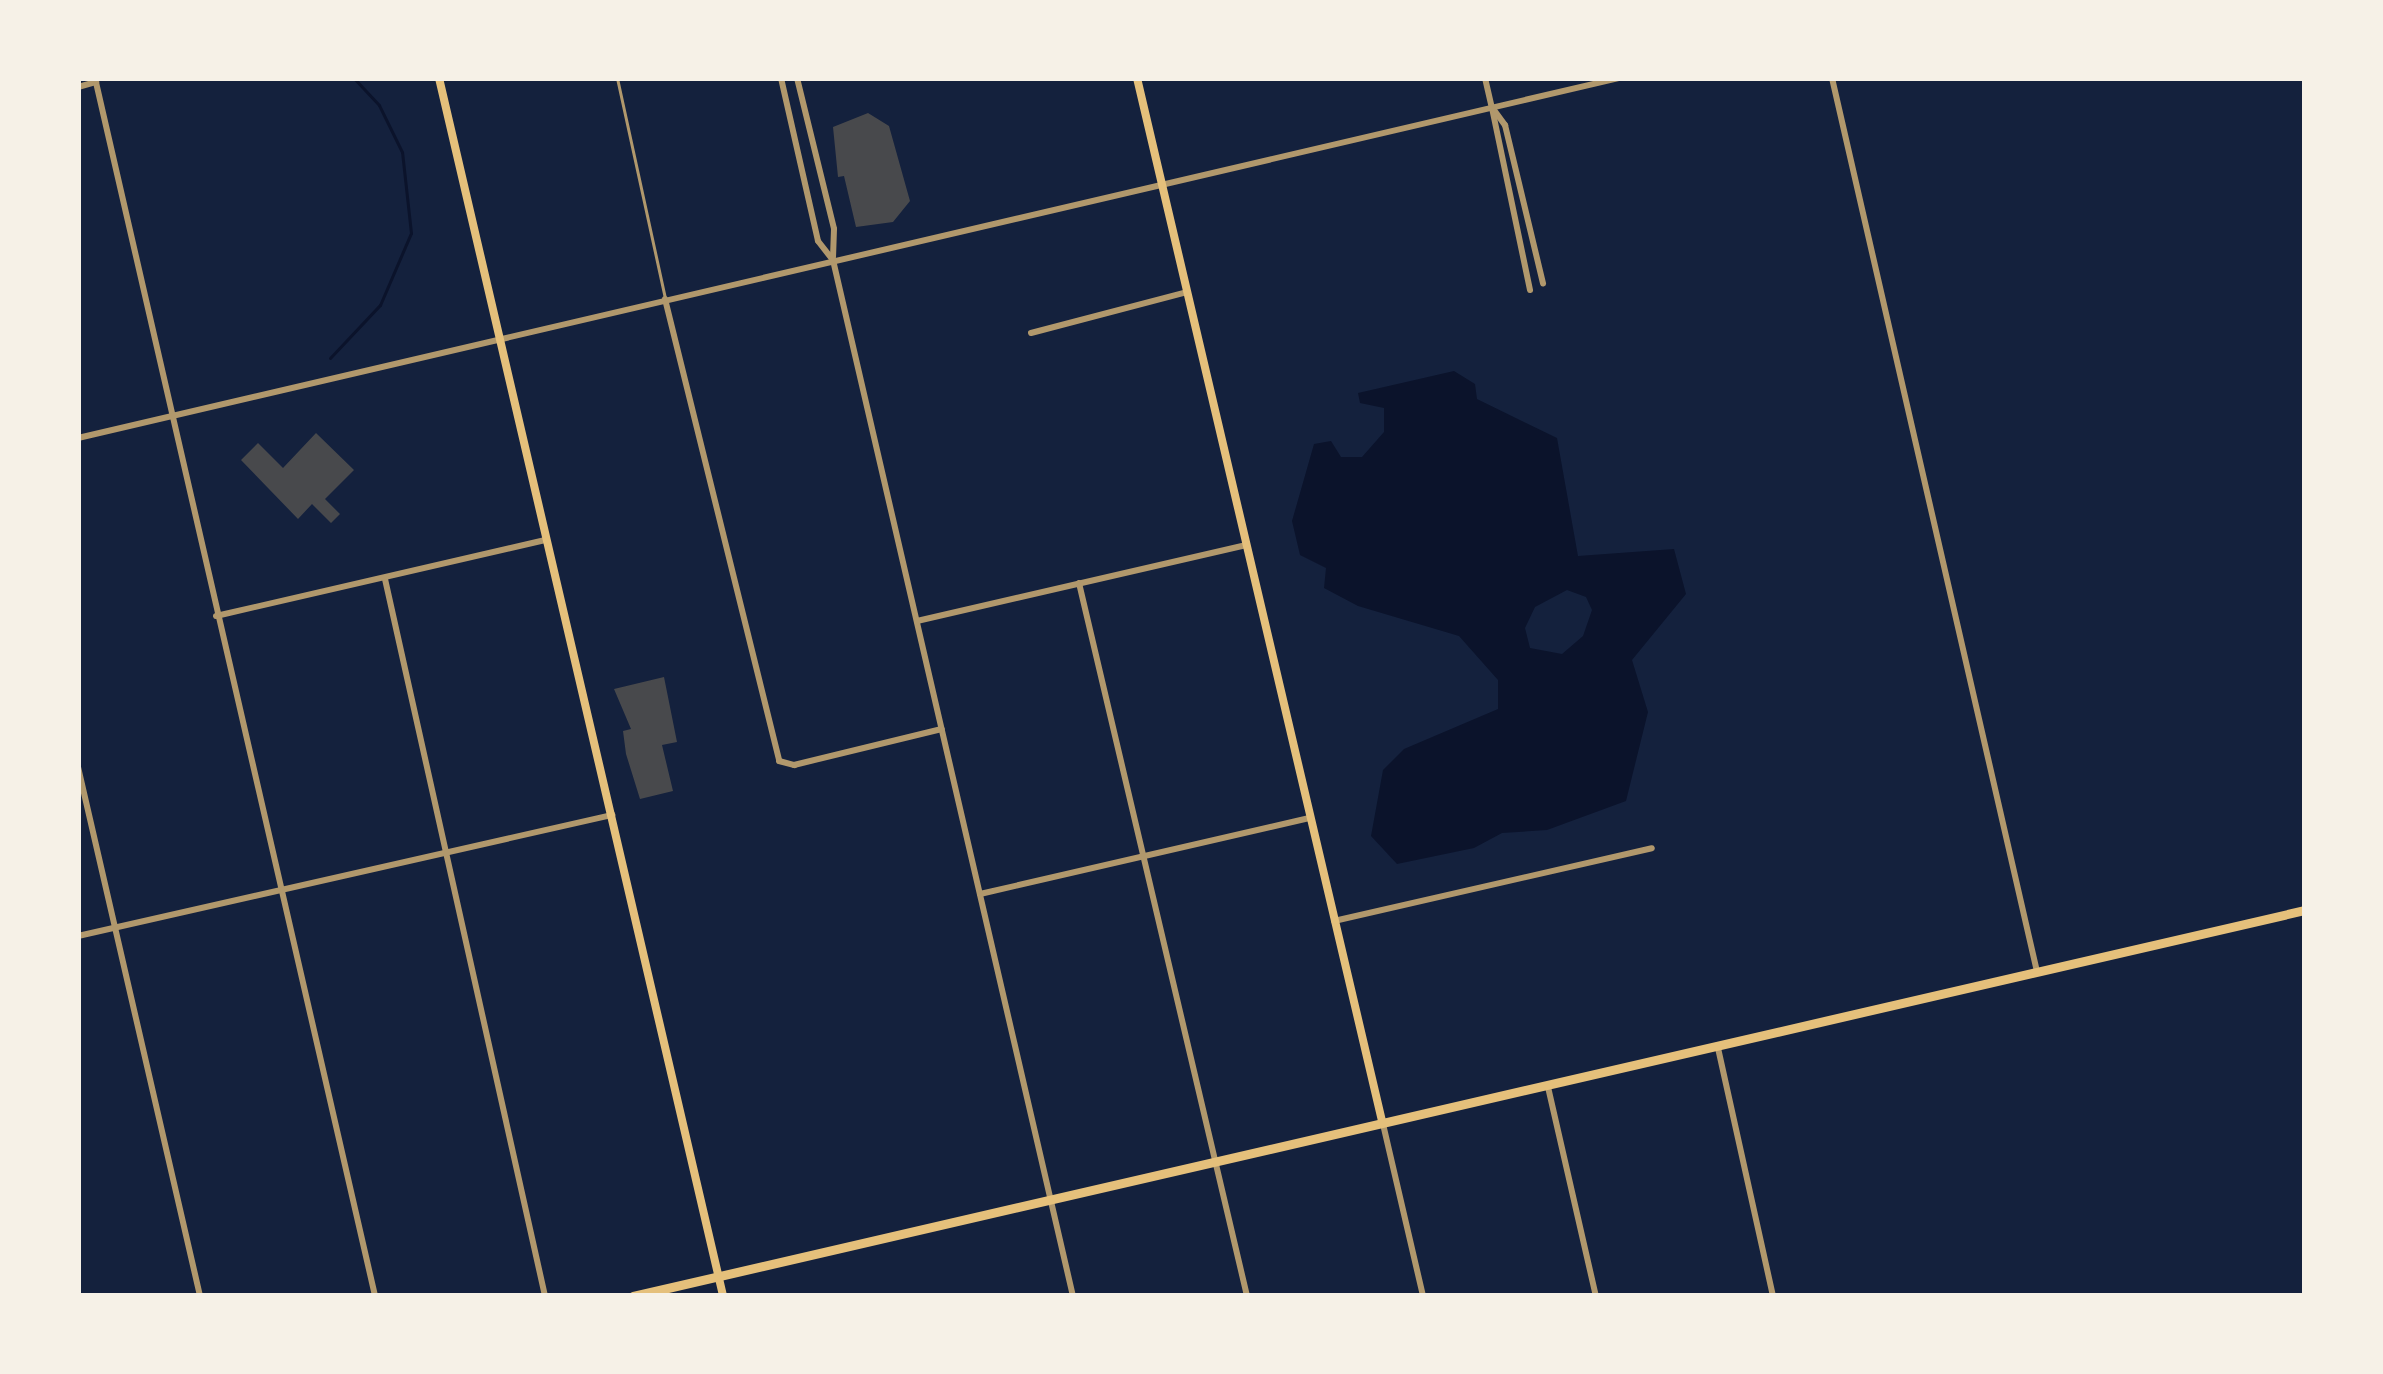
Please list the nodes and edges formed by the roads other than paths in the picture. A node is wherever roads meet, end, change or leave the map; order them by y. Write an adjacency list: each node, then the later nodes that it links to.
1 (439, 78): 19 (main road)
2 (617, 78): 17 (lane)
3 (781, 78): 13 (street)
4 (797, 78): 13 (street)
5 (1137, 78): 12 (main road)
6 (1485, 78): 11 (street)
7 (1619, 78): 11 (street)
8 (1832, 78): 41 (street)
9 (96, 80): 10 (street); 20 (street)
10 (78, 87)
11 (1492, 108): 12 (street); 14 (street); 15 (street)
12 (1162, 184): 13 (street); 16 (main road)
13 (833, 260): 17 (street); 27 (street)
14 (1544, 284)
15 (1530, 290)
16 (1187, 292): 18 (street); 23 (main road)
17 (665, 299): 19 (street); 28 (street)
18 (1031, 333)
19 (500, 338): 20 (street); 22 (main road)
20 (172, 415): 21 (street); 26 (street)
21 (78, 438)
22 (548, 540): 24 (street); 30 (main road)
23 (1246, 545): 25 (street); 31 (main road)
24 (385, 580): 26 (street); 33 (street)
25 (1079, 584): 27 (street); 34 (street)
26 (216, 616): 35 (street)
27 (916, 621): 28 (street)
28 (942, 729): 36 (street)
29 (78, 767): 39 (street)
30 (612, 815): 33 (street); 47 (main road)
31 (1310, 818): 34 (street); 38 (main road)
32 (1652, 848): 38 (street)
33 (450, 853): 35 (street); 50 (street)
34 (1144, 856): 36 (street); 45 (street)
35 (279, 891): 39 (street); 49 (street)
36 (980, 894): 46 (street)
37 (2305, 910): 41 (main road)
38 (1334, 921): 44 (main road)
39 (115, 927): 40 (street); 48 (street)
40 (78, 936)
41 (2037, 971): 42 (main road)
42 (1717, 1044): 43 (main road); 57 (street)
43 (1547, 1083): 44 (main road); 56 (street)
44 (1382, 1121): 45 (main road); 55 (street)
45 (1216, 1160): 46 (main road); 54 (street)
46 (1050, 1198): 47 (main road); 53 (street)
47 (718, 1277): 51 (main road); 52 (main road)
48 (200, 1296)
49 (375, 1296)
50 (545, 1296)
51 (633, 1296)
52 (723, 1296)
53 (1072, 1296)
54 (1247, 1296)
55 (1423, 1296)
56 (1596, 1296)
57 (1773, 1296)

